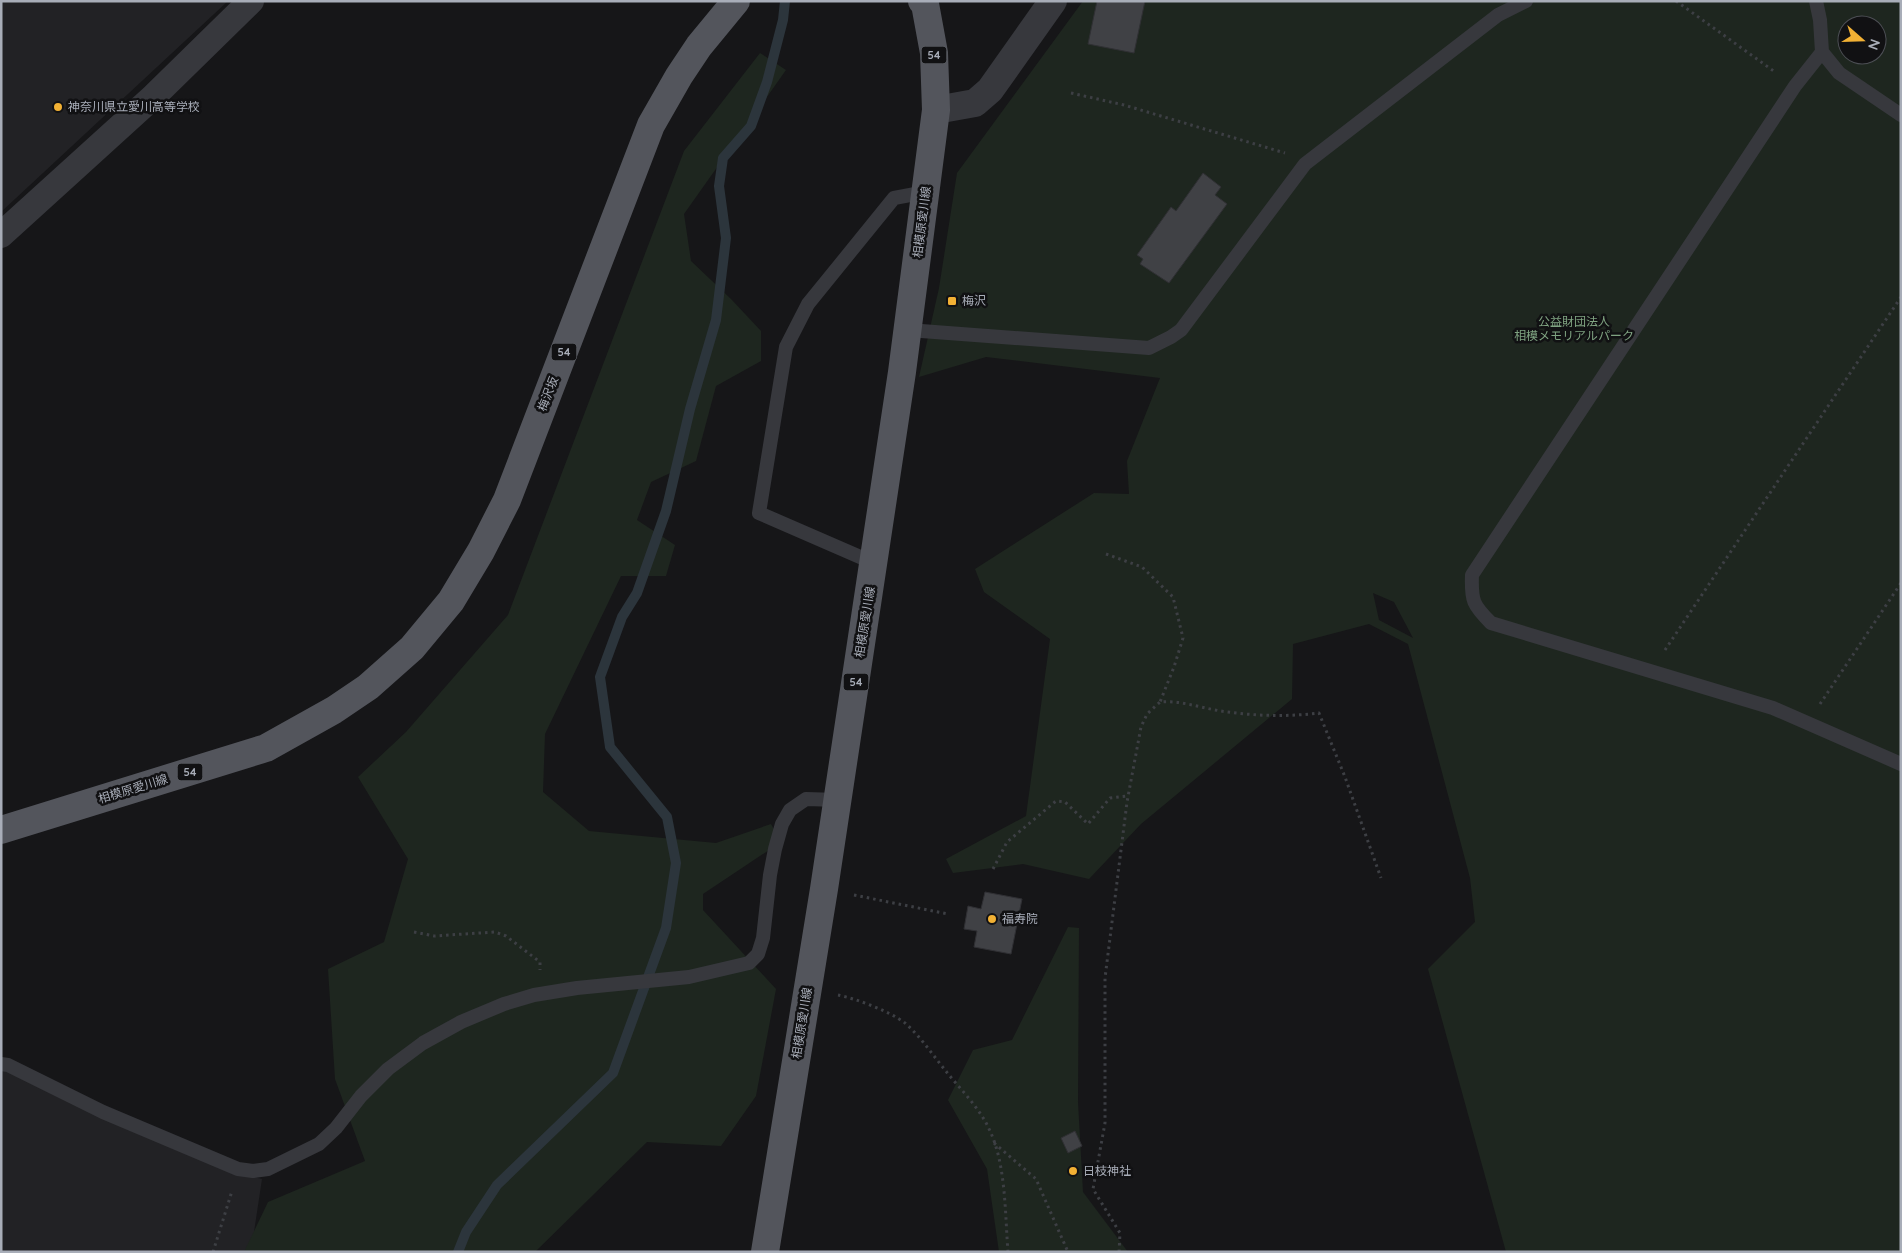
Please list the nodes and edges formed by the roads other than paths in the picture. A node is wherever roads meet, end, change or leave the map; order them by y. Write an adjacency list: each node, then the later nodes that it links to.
1 (251, 1): 11 (street)
2 (736, 1): 14 (main road, 梅沢坂 / 54)
3 (922, 1): 8 (main road, 54)
4 (1054, 1): 8 (street)
5 (1526, 1): 12 (lane)
6 (1816, 1): 7 (lane)
7 (1822, 52): 9 (lane); 15 (lane)
8 (936, 110): 10 (main road, 相模原愛川線 / 54)
9 (1901, 115)
10 (926, 192): 12 (main road, 相模原愛川線 / 54); 13 (lane)
11 (1, 235)
12 (908, 330): 13 (main road, 相模原愛川線 / 54)
13 (874, 563): 16 (main road, 相模原愛川線 / 54)
14 (368, 687): 17 (main road, 相模原愛川線 / 54)
15 (1901, 764)
16 (838, 800): 18 (lane); 19 (main road, 相模原愛川線 / 54)
17 (1, 830)
18 (1, 1064)
19 (765, 1252)

